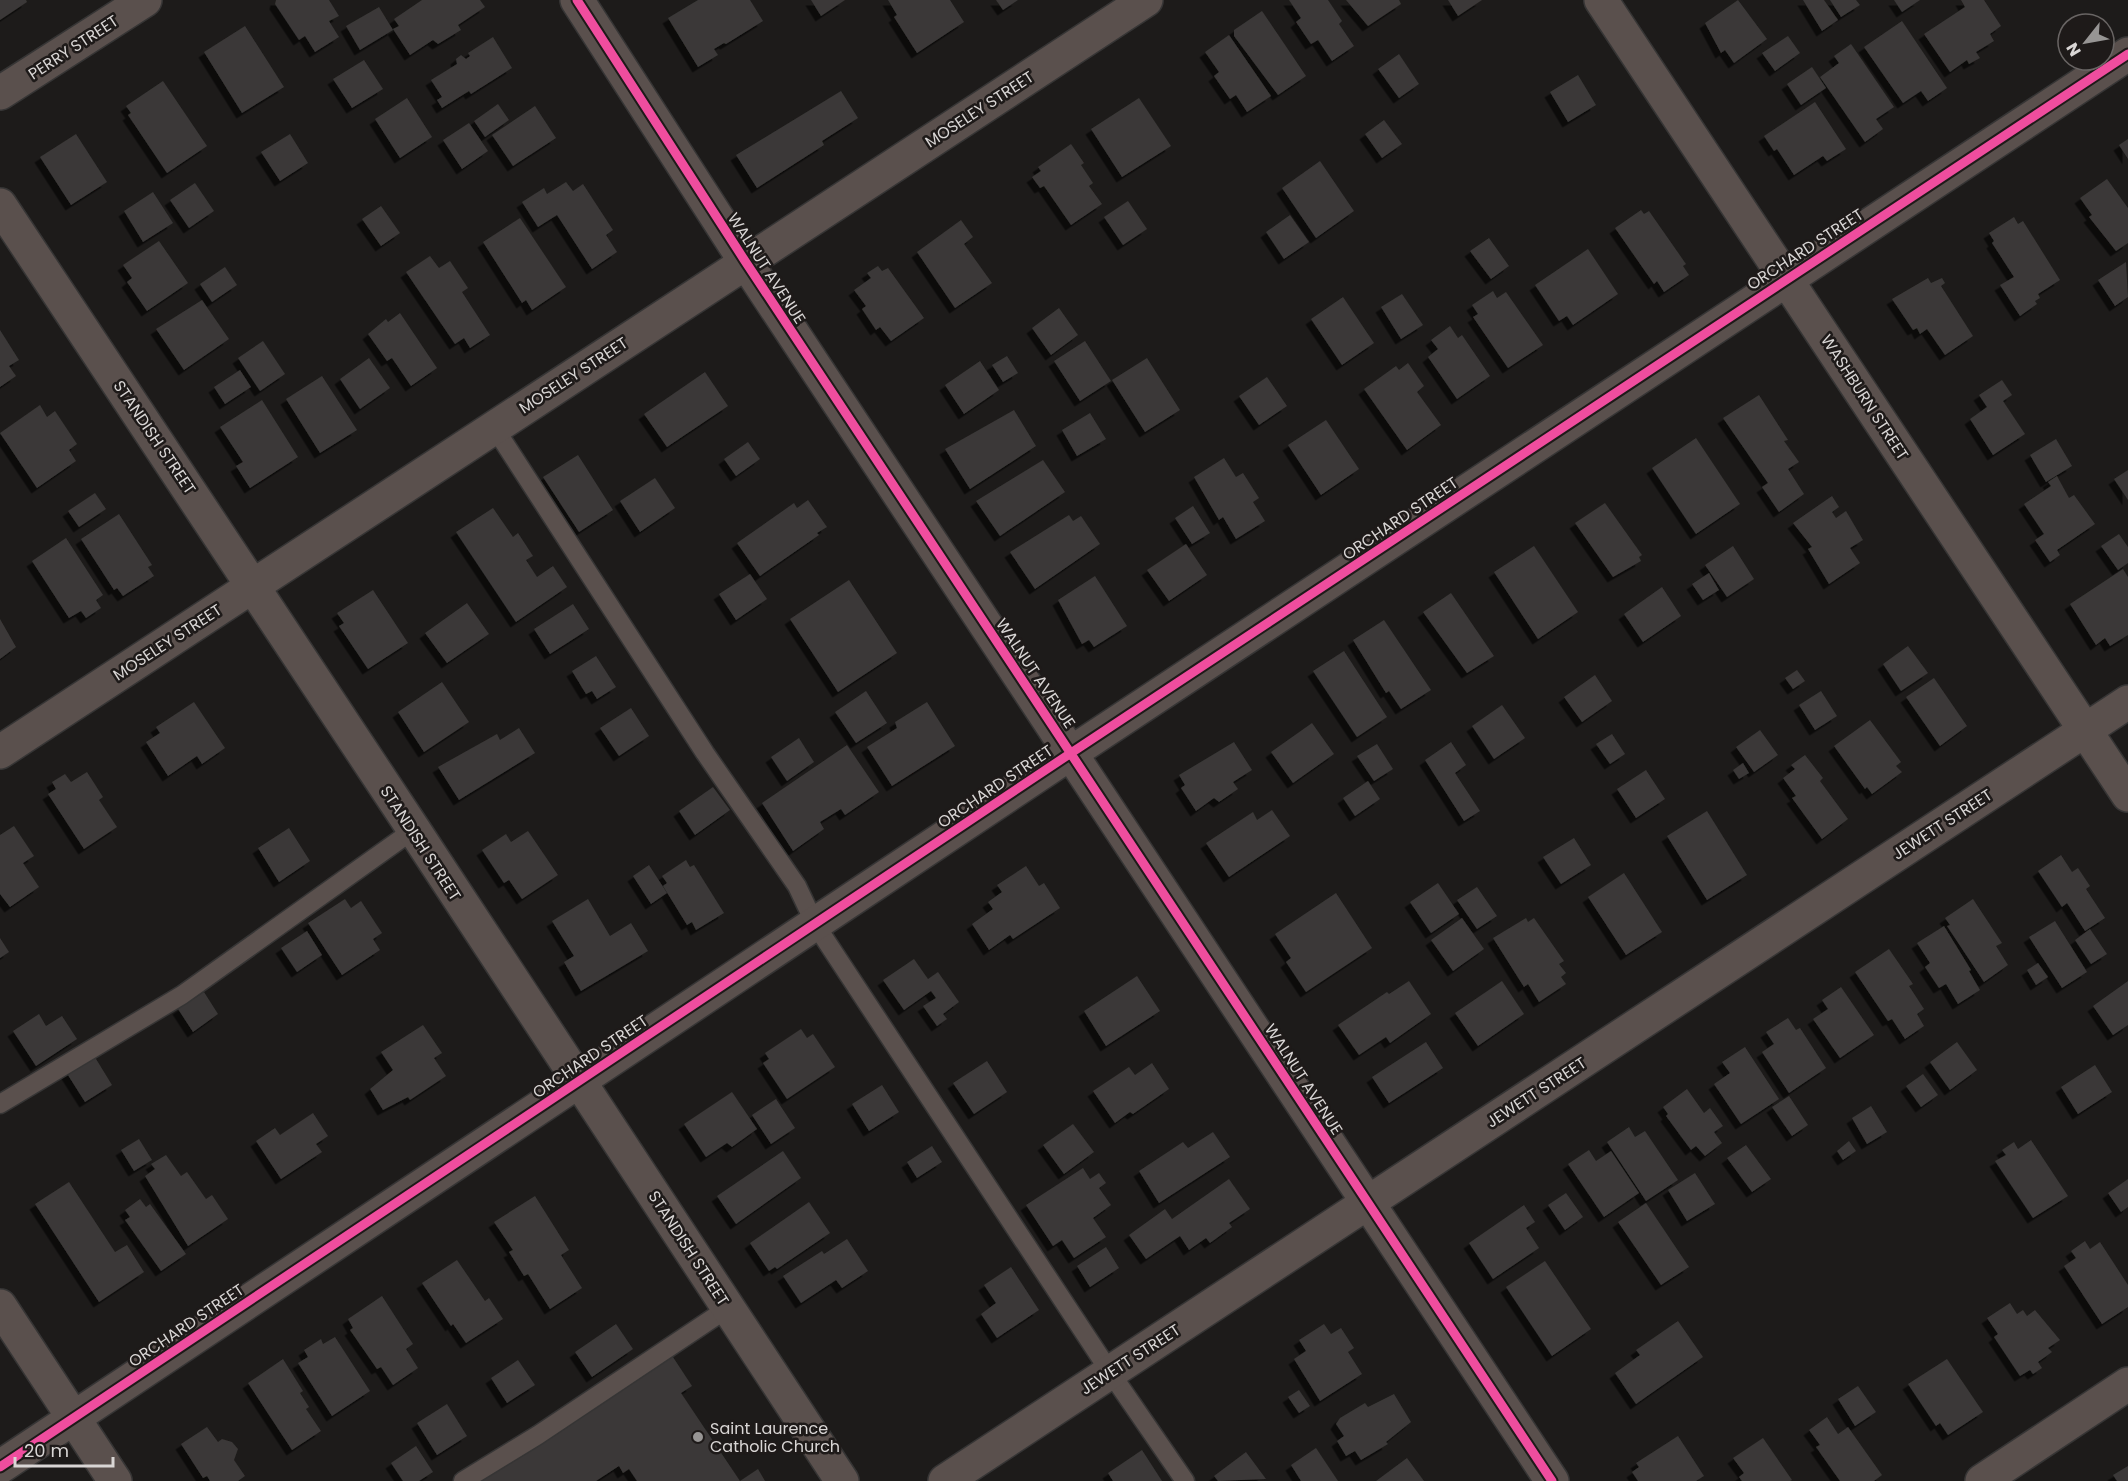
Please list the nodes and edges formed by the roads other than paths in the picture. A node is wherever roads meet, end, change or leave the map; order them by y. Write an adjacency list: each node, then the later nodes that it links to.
1 (145, 0): 6 (street, PERRY STREET)
2 (577, 0): 8 (street, WALNUT AVENUE)
3 (1146, 0): 8 (street, MOSELEY STREET)
4 (1601, 0): 9 (street, WASHBURN STREET)
5 (2128, 54): 9 (street, ORCHARD STREET)
6 (0, 93)
7 (0, 205): 11 (street, STANDISH STREET)
8 (745, 261): 10 (street, MOSELEY STREET); 15 (street, WALNUT AVENUE)
9 (1787, 279): 13 (street, WASHBURN STREET); 15 (street, ORCHARD STREET)
10 (494, 427): 11 (street, MOSELEY STREET); 18 (lane)
11 (254, 585): 14 (street, MOSELEY STREET); 17 (street, STANDISH STREET)
12 (2128, 702): 13 (street, JEWETT STREET)
13 (2085, 730): 16 (street, WASHBURN STREET); 21 (street, JEWETT STREET)
14 (0, 752)
15 (1071, 753): 18 (street, ORCHARD STREET); 21 (street, WALNUT AVENUE)
16 (2128, 795)
17 (412, 831): 19 (street, STANDISH STREET); 20 (lane)
18 (814, 924): 19 (street, ORCHARD STREET); 24 (lane)
19 (579, 1081): 23 (street, STANDISH STREET); 26 (street, ORCHARD STREET)
20 (0, 1104)
21 (1368, 1203): 24 (street, JEWETT STREET); 33 (street, WALNUT AVENUE)
22 (0, 1306): 26 (street)
23 (728, 1308): 29 (lane); 30 (street, STANDISH STREET)
24 (1110, 1372): 31 (street, JEWETT STREET); 32 (lane)
25 (2128, 1384): 34 (street)
26 (74, 1418): 27 (street, ORCHARD STREET); 28 (street)
27 (0, 1467)
28 (116, 1481)
29 (462, 1481)
30 (842, 1481)
31 (945, 1481)
32 (1185, 1481)
33 (1552, 1481)
34 (1982, 1481)

